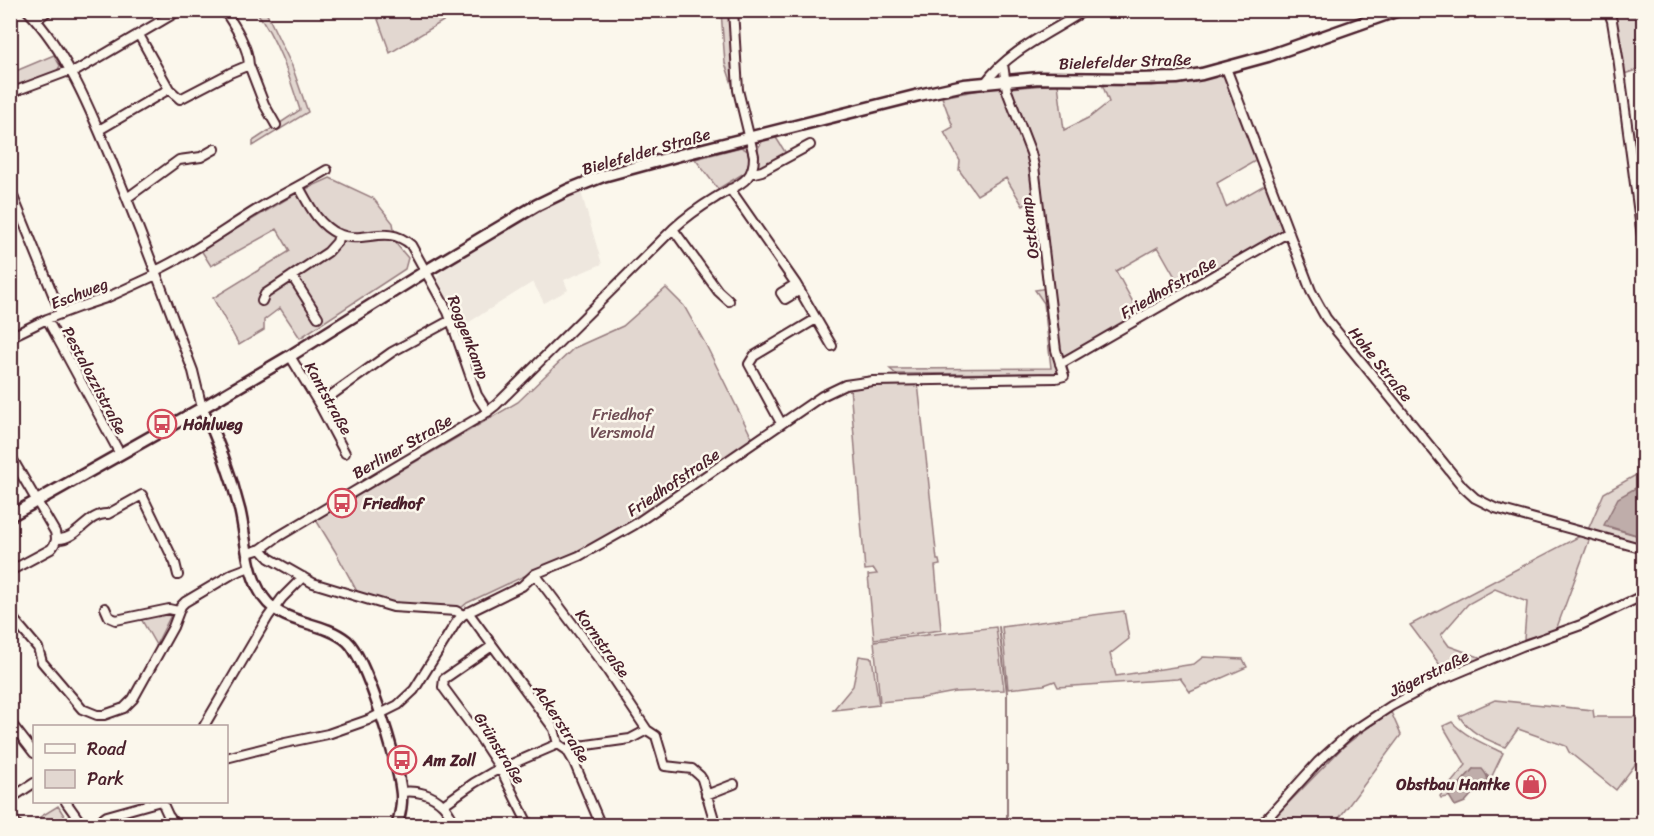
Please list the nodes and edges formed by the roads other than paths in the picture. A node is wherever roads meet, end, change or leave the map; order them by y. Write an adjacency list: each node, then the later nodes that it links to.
1 (27, 10): 9 (street)
2 (49, 10): 9 (street)
3 (180, 10): 10 (street)
4 (224, 10): 12 (street)
5 (733, 10): 21 (street)
6 (1085, 10): 11 (street)
7 (1399, 10): 13 (main road, Bielefelder Straße)
8 (1608, 10): 34 (street)
9 (36, 20): 14 (street)
10 (139, 35): 14 (street); 17 (street)
11 (1003, 64): 15 (street, Ostkamp); 16 (street)
12 (249, 65): 17 (street); 19 (street)
13 (1226, 68): 15 (main road, Bielefelder Straße); 31 (street, Hohe Straße)
14 (69, 71): 18 (street); 20 (street)
15 (1005, 80): 16 (main road, Bielefelder Straße); 47 (street, Ostkamp)
16 (985, 83): 21 (main road, Bielefelder Straße)
17 (169, 89): 20 (street)
18 (10, 93)
19 (276, 125)
20 (99, 130): 29 (street)
21 (750, 138): 25 (street); 33 (main road, Bielefelder Straße)
22 (810, 145): 25 (street, Berliner Straße)
23 (215, 149): 29 (street)
24 (327, 170): 26 (street, Eschweg)
25 (751, 172): 27 (street, Berliner Straße)
26 (299, 187): 32 (street); 35 (street, Eschweg)
27 (730, 189): 30 (street, Berliner Straße); 42 (street)
28 (11, 194): 39 (street)
29 (127, 198): 35 (street)
30 (673, 229): 38 (street); 51 (street, Berliner Straße)
31 (1289, 232): 47 (street, Friedhofstraße); 60 (street, Hohe Straße)
32 (339, 234): 33 (street, Roggenkamp); 36 (street)
33 (426, 271): 43 (street, Roggenkamp); 46 (main road, Bielefelder Straße)
34 (1644, 271)
35 (155, 273): 39 (street, Eschweg); 50 (street)
36 (292, 276): 37 (street); 40 (street)
37 (262, 301)
38 (729, 301)
39 (61, 314): 41 (street, Eschweg)
40 (318, 317)
41 (47, 319): 44 (street, Eschweg); 55 (street, Pestalozzistraße)
42 (816, 319): 45 (street); 52 (street)
43 (451, 320): 49 (street); 51 (street, Roggenkamp)
44 (10, 337)
45 (832, 346)
46 (290, 356): 49 (street, Kantstraße); 50 (main road, Bielefelder Straße)
47 (1060, 364): 48 (street, Ostkamp)
48 (1064, 376): 52 (street, Friedhofstraße)
49 (319, 404): 53 (street, Kantstraße)
50 (202, 408): 55 (main road, Bielefelder Straße); 61 (street)
51 (488, 412): 59 (street, Berliner Straße)
52 (781, 423): 64 (street, Friedhofstraße)
53 (345, 453)
54 (10, 454): 56 (street)
55 (120, 454): 56 (main road, Bielefelder Straße)
56 (37, 500): 57 (main road, Bielefelder Straße); 58 (street)
57 (10, 516)
58 (57, 539): 63 (street); 65 (street)
59 (261, 549): 61 (street, Berliner Straße); 66 (street)
60 (1644, 549)
61 (248, 553): 62 (street)
62 (250, 567): 69 (street); 70 (street)
63 (10, 570)
64 (535, 574): 71 (street, Friedhofstraße); 77 (street, Kornstraße)
65 (178, 575)
66 (303, 577): 69 (street); 71 (street)
67 (1644, 595): 102 (street, Jägerstraße)
68 (105, 608): 70 (street)
69 (273, 609): 74 (street); 76 (street)
70 (178, 611): 72 (street)
71 (466, 613): 73 (street, Ackerstraße); 74 (street)
72 (10, 615)
73 (492, 646): 78 (street, Ackerstraße); 82 (street, Grünstraße)
74 (381, 714): 81 (street); 85 (street)
75 (10, 722): 80 (street)
76 (205, 725)
77 (647, 730): 79 (street); 86 (street)
78 (558, 744): 79 (street, Ackerstraße); 82 (street)
79 (567, 750): 100 (street, Ackerstraße)
80 (33, 752)
81 (228, 757)
82 (501, 768): 91 (street); 99 (street, Grünstraße)
83 (33, 784): 87 (street)
84 (734, 784): 86 (street)
85 (402, 792): 91 (street); 97 (street)
86 (706, 795): 101 (street)
87 (10, 799)
88 (67, 803): 94 (street)
89 (150, 803): 95 (street)
90 (163, 803): 96 (street)
91 (443, 805): 98 (street)
92 (10, 816): 93 (street)
93 (18, 825)
94 (83, 825)
95 (93, 825)
96 (176, 825)
97 (397, 825)
98 (456, 825)
99 (529, 825)
100 (601, 825)
101 (716, 825)
102 (1260, 825)

